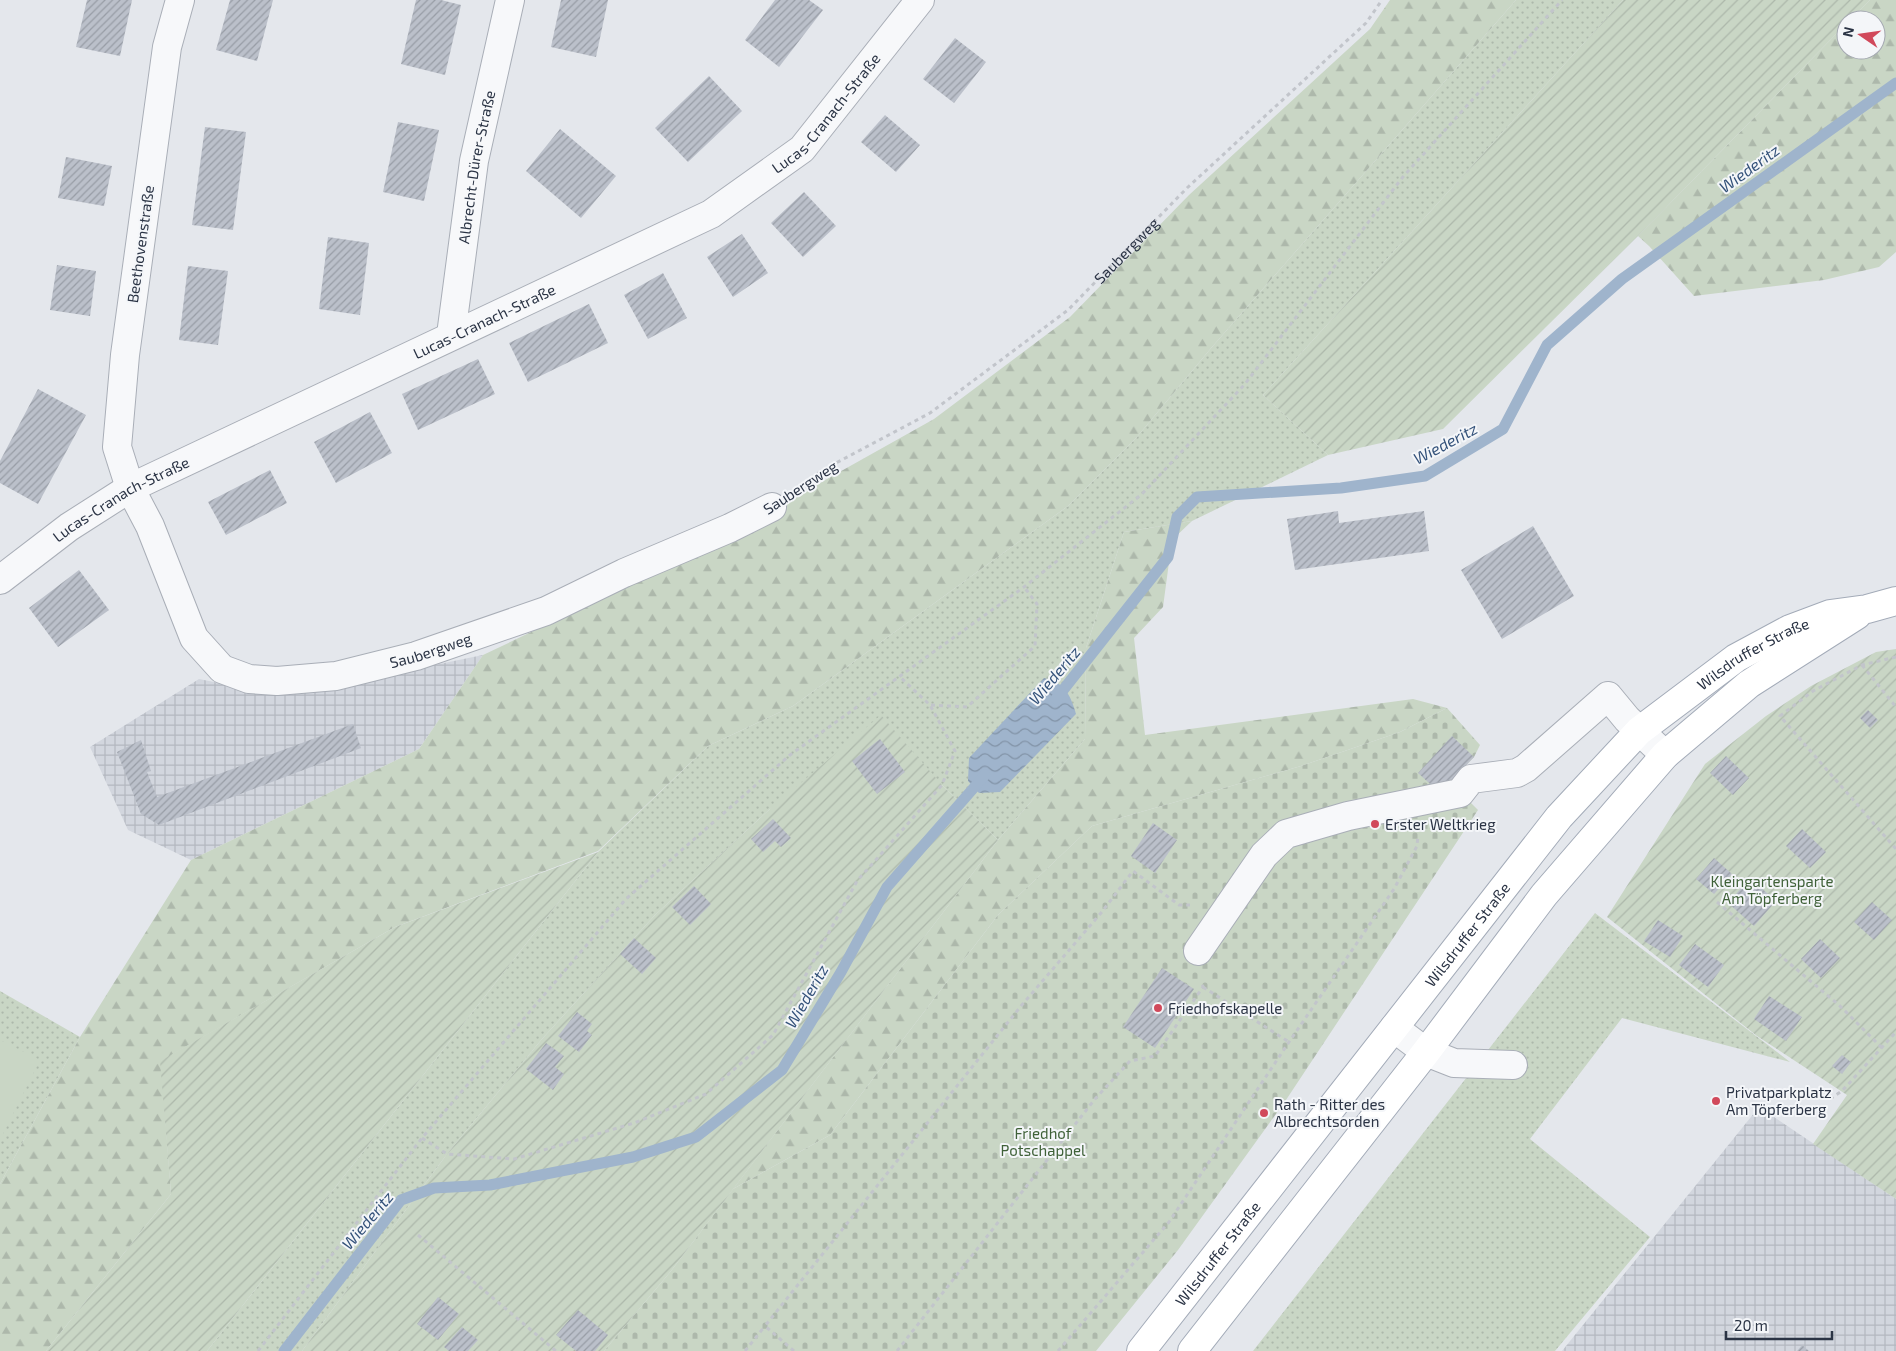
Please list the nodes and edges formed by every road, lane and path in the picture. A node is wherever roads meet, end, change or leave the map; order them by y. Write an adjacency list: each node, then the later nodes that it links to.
1 (180, 0): 7 (street, Beethovenstraße)
2 (510, 0): 6 (street, Albrecht-Dürer-Straße)
3 (920, 0): 6 (street, Lucas-Cranach-Straße)
4 (1382, 0): 8 (path, Saubergweg)
5 (1562, 0): 10 (path)
6 (451, 335): 7 (street, Lucas-Cranach-Straße)
7 (130, 488): 8 (street, Saubergweg); 9 (street, Lucas-Cranach-Straße)
8 (772, 507)
9 (0, 580)
10 (1024, 587): 15 (path); 16 (path)
11 (1896, 601): 12 (main road, Wilsdruffer Straße)
12 (1867, 609): 18 (main road, Wilsdruffer Straße); 19 (main road, Wilsdruffer Straße)
13 (1896, 657): 14 (path)
14 (1862, 665): 17 (path); 21 (path)
15 (900, 677): 16 (path); 33 (path)
16 (930, 705): 33 (path)
17 (1896, 707)
18 (1639, 731): 19 (street); 20 (street); 26 (main road, Wilsdruffer Straße)
19 (1665, 754): 30 (main road, Wilsdruffer Straße)
20 (1423, 801): 23 (street); 28 (path)
21 (1896, 848)
22 (1717, 902): 29 (path)
23 (1227, 910): 24 (street); 35 (path)
24 (1198, 951): 25 (path)
25 (1203, 986): 28 (path); 40 (path)
26 (1394, 1028): 30 (street); 42 (main road, Wilsdruffer Straße)
27 (1896, 1032): 29 (path)
28 (1289, 1042): 41 (path)
29 (1882, 1048): 32 (path)
30 (1426, 1052): 31 (street); 43 (main road, Wilsdruffer Straße)
31 (1513, 1065)
32 (1830, 1099)
33 (422, 1138): 36 (path)
34 (418, 1236): 37 (path)
35 (764, 1326): 38 (path); 39 (path)
36 (258, 1351)
37 (556, 1351)
38 (745, 1351)
39 (794, 1351)
40 (897, 1351)
41 (1058, 1351)
42 (1141, 1351)
43 (1192, 1351)

